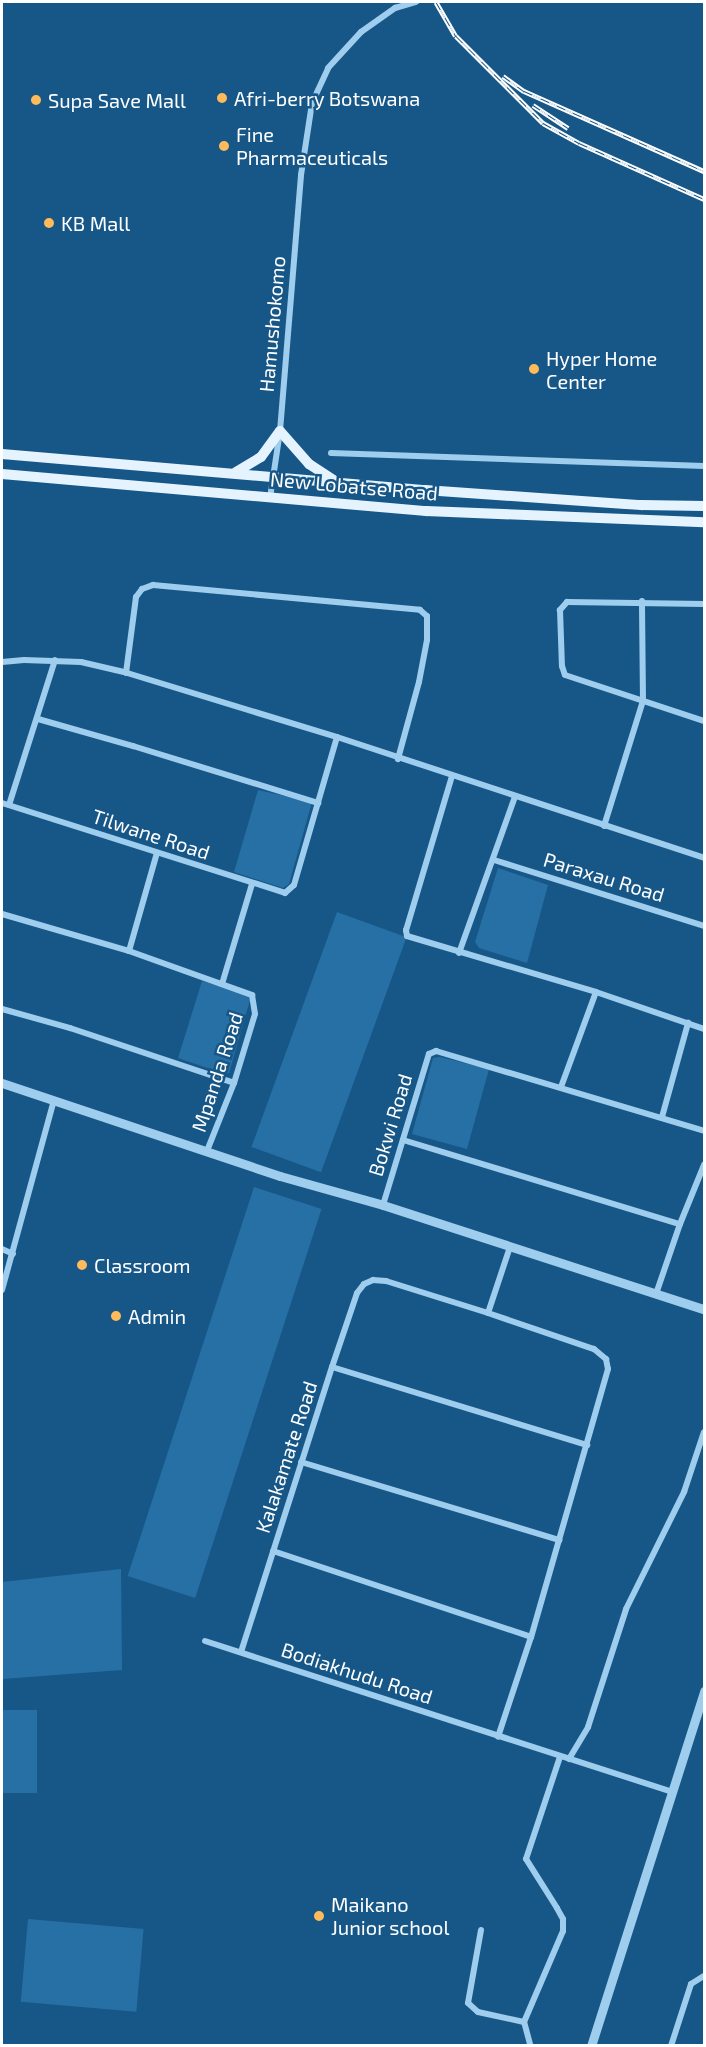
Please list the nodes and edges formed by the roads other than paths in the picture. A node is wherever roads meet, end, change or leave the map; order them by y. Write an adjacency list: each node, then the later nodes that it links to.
1 (416, 2): 2 (street, Hamushokomo)
2 (280, 431): 6 (main road); 8 (street, Hamushokomo); 9 (main road)
3 (331, 453): 5 (street)
4 (2, 454): 6 (main road, New Lobatse Road)
5 (705, 466)
6 (235, 473): 8 (main road, New Lobatse Road)
7 (2, 474): 10 (main road, New Lobatse Road)
8 (273, 476): 9 (main road, New Lobatse Road); 10 (street, Hamushokomo)
9 (340, 484): 11 (main road, New Lobatse Road)
10 (270, 498): 12 (main road, New Lobatse Road)
11 (705, 506)
12 (705, 522)
13 (642, 602): 14 (street); 18 (street); 18 (street)
14 (705, 604)
15 (55, 660): 16 (street); 17 (street); 19 (street)
16 (2, 662)
17 (126, 673): 21 (street); 22 (street)
18 (643, 701): 20 (street); 27 (street)
19 (38, 719): 25 (street); 26 (street)
20 (705, 721)
21 (337, 737): 22 (street); 25 (street)
22 (398, 759): 23 (street)
23 (452, 777): 24 (street); 35 (street)
24 (515, 797): 27 (street); 30 (street)
25 (318, 803): 31 (street, Tilwane Road)
26 (5, 804): 28 (street, Tilwane Road)
27 (604, 826): 29 (street)
28 (157, 853): 31 (street, Tilwane Road); 34 (street)
29 (705, 858)
30 (494, 860): 33 (street, Paraxau Road); 35 (street)
31 (252, 884): 36 (street)
32 (2, 914): 34 (street)
33 (705, 926)
34 (129, 951): 36 (street)
35 (459, 953): 37 (street)
36 (222, 984): 42 (street, Mpanda Road)
37 (596, 992): 39 (street); 43 (street)
38 (2, 1009): 42 (street)
39 (688, 1023): 40 (street); 45 (street)
40 (705, 1029)
41 (2, 1083): 44 (street)
42 (234, 1083): 48 (street, Mpanda Road)
43 (561, 1087): 45 (street); 47 (street, Bokwi Road)
44 (54, 1100): 48 (street); 54 (street)
45 (662, 1117): 46 (street)
46 (705, 1131)
47 (403, 1140): 50 (street, Bokwi Road); 51 (street)
48 (207, 1151): 50 (street)
49 (705, 1165): 51 (street)
50 (383, 1205): 52 (street)
51 (680, 1224): 56 (street)
52 (510, 1247): 56 (street); 58 (street)
53 (2, 1249): 54 (street)
54 (13, 1254): 55 (street)
55 (2, 1290)
56 (656, 1294): 57 (street)
57 (705, 1309)
58 (488, 1313): 59 (street, Kalakamate Road); 61 (street)
59 (332, 1367): 61 (street); 62 (street, Kalakamate Road)
60 (705, 1432): 71 (street)
61 (587, 1445): 63 (street)
62 (301, 1462): 63 (street); 64 (street, Kalakamate Road)
63 (559, 1540): 65 (street)
64 (273, 1551): 65 (street); 67 (street, Kalakamate Road)
65 (531, 1637): 69 (street)
66 (206, 1641): 67 (street, Bodiakhudu Road)
67 (241, 1652): 69 (street, Bodiakhudu Road)
68 (705, 1691): 72 (street)
69 (498, 1737): 70 (street, Bodiakhudu Road)
70 (560, 1757): 71 (street, Bodiakhudu Road); 75 (street)
71 (569, 1760): 72 (street, Bodiakhudu Road)
72 (672, 1792): 77 (street)
73 (481, 1930): 75 (street)
74 (705, 1976): 78 (street)
75 (524, 2022): 76 (street)
76 (530, 2044)
77 (591, 2046)
78 (671, 2046)

